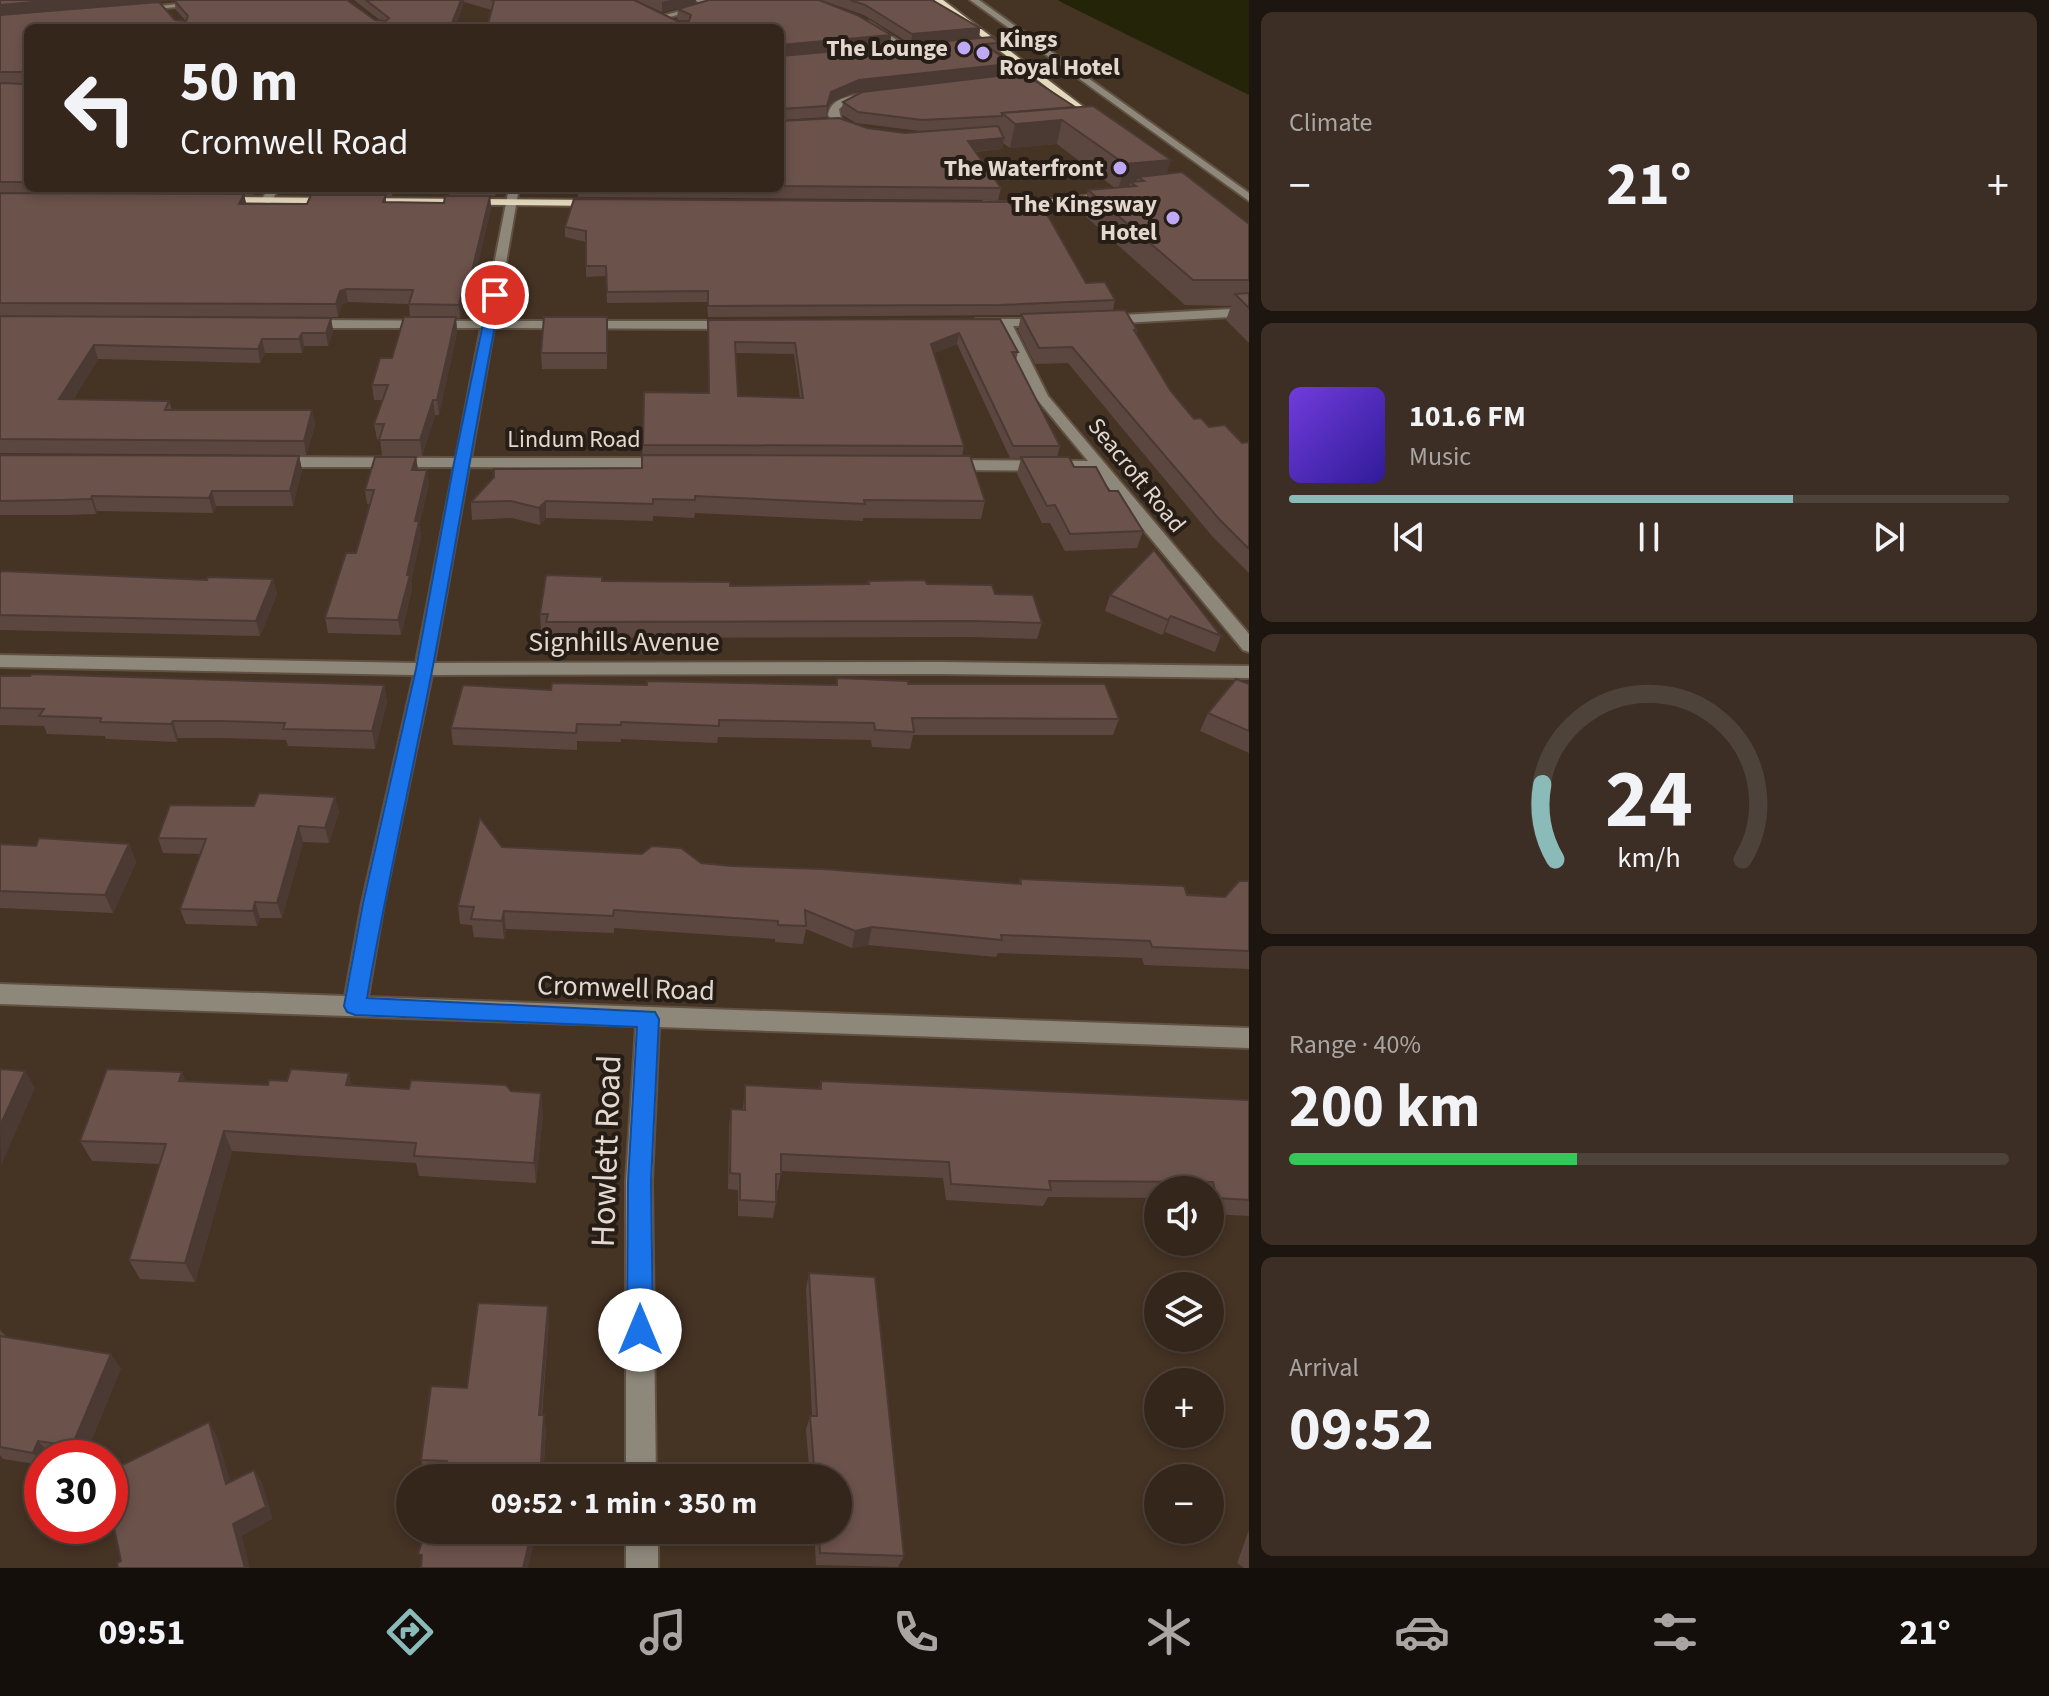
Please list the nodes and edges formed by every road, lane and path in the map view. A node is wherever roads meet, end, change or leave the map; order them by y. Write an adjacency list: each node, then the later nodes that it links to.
1 (241, 0): 5 (street)
2 (699, 0): 9 (street)
3 (938, 0): 12 (main road)
4 (974, 0): 29 (street)
5 (164, 6): 6 (street); 8 (street)
6 (121, 10)
7 (649, 12): 9 (street)
8 (174, 17)
9 (662, 17): 11 (street)
10 (860, 20): 15 (street)
11 (674, 23)
12 (995, 43): 13 (street); 17 (main road)
13 (980, 44)
14 (923, 49): 15 (street)
15 (908, 50): 16 (street)
16 (895, 51)
17 (1040, 77): 18 (street); 22 (main road)
18 (1024, 79)
19 (878, 94): 20 (street)
20 (839, 123): 21 (street); 24 (street)
21 (824, 124)
22 (1100, 124): 23 (street); 25 (main road)
23 (1086, 125)
24 (850, 129)
25 (1111, 132)
26 (272, 192): 31 (street)
27 (513, 195): 31 (main road); 32 (main road); 41 (street)
28 (1119, 196): 33 (main road)
29 (1249, 198)
30 (204, 200): 31 (main road)
31 (267, 200)
32 (606, 203)
33 (968, 205)
34 (1249, 312): 35 (street)
35 (1082, 321)
36 (1051, 322): 38 (street)
37 (961, 323): 38 (street)
38 (1005, 323): 46 (street, Seacroft Road)
39 (289, 324): 41 (street)
40 (750, 325): 41 (street)
41 (490, 326): 43 (street)
42 (254, 462): 43 (street, Lindum Road)
43 (460, 463): 44 (street, Lindum Road); 49 (street)
44 (682, 463)
45 (932, 465): 46 (street)
46 (1100, 466): 47 (street, Seacroft Road)
47 (1249, 646)
48 (0, 661): 49 (street, Signhills Avenue)
49 (424, 669): 50 (street, Signhills Avenue); 52 (street)
50 (1249, 672)
51 (0, 994): 52 (street, Cromwell Road)
52 (355, 1006): 53 (street, Cromwell Road)
53 (648, 1019): 54 (street, Cromwell Road); 55 (street, Howlett Road)
54 (1249, 1038)
55 (641, 1464)
56 (642, 1544): 57 (street)
57 (642, 1568)

